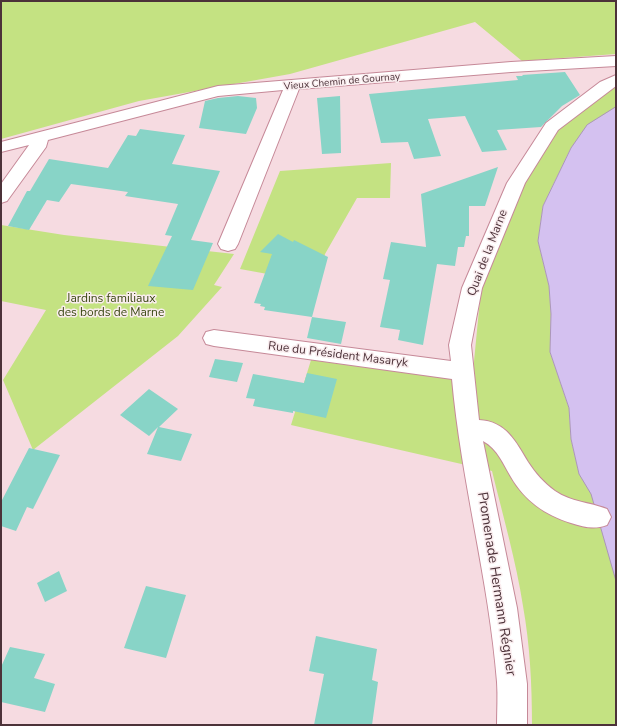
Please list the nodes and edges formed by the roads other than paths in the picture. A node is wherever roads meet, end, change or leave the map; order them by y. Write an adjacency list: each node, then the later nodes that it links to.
1 (616, 61): 3 (street, Vieux Chemin de Gournay)
2 (616, 80): 9 (street, Quai de la Marne)
3 (292, 86): 4 (street, Vieux Chemin de Gournay); 7 (street)
4 (40, 138): 5 (street, Vieux Chemin de Gournay); 6 (street)
5 (1, 147)
6 (1, 197)
7 (228, 244)
8 (214, 338): 9 (street, Rue du Président Masaryk)
9 (462, 371): 10 (street, Quai de la Marne)
10 (470, 430): 11 (street, Quai de la Marne); 12 (street)
11 (477, 468): 13 (street, Promenade Hermann Régnier)
12 (598, 517)
13 (512, 725)

